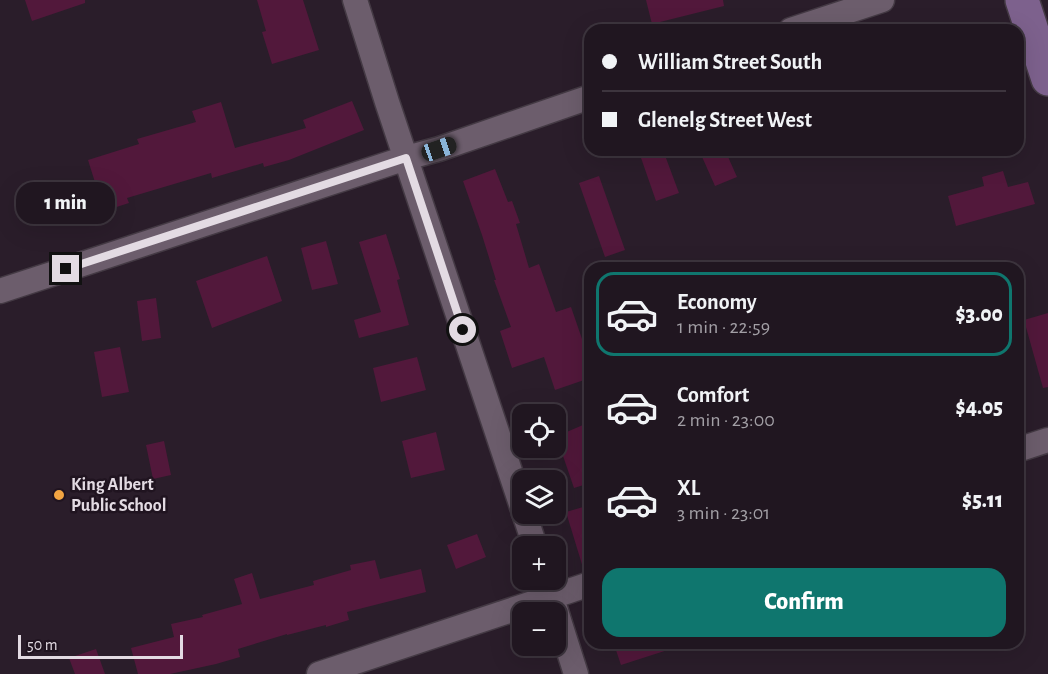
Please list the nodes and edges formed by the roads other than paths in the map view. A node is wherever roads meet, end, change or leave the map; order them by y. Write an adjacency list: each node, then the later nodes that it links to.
1 (355, 0): 7 (street)
2 (882, 0): 4 (street)
3 (1022, 0): 5 (main road)
4 (809, 24)
5 (1048, 79)
6 (584, 99): 7 (street)
7 (406, 158): 8 (street); 11 (street)
8 (0, 291)
9 (1048, 440): 10 (street)
10 (1024, 448)
11 (512, 477)
12 (584, 585): 13 (street)
13 (566, 586)
14 (544, 590): 16 (street)
15 (550, 590): 17 (street)
16 (319, 674)
17 (576, 674)

